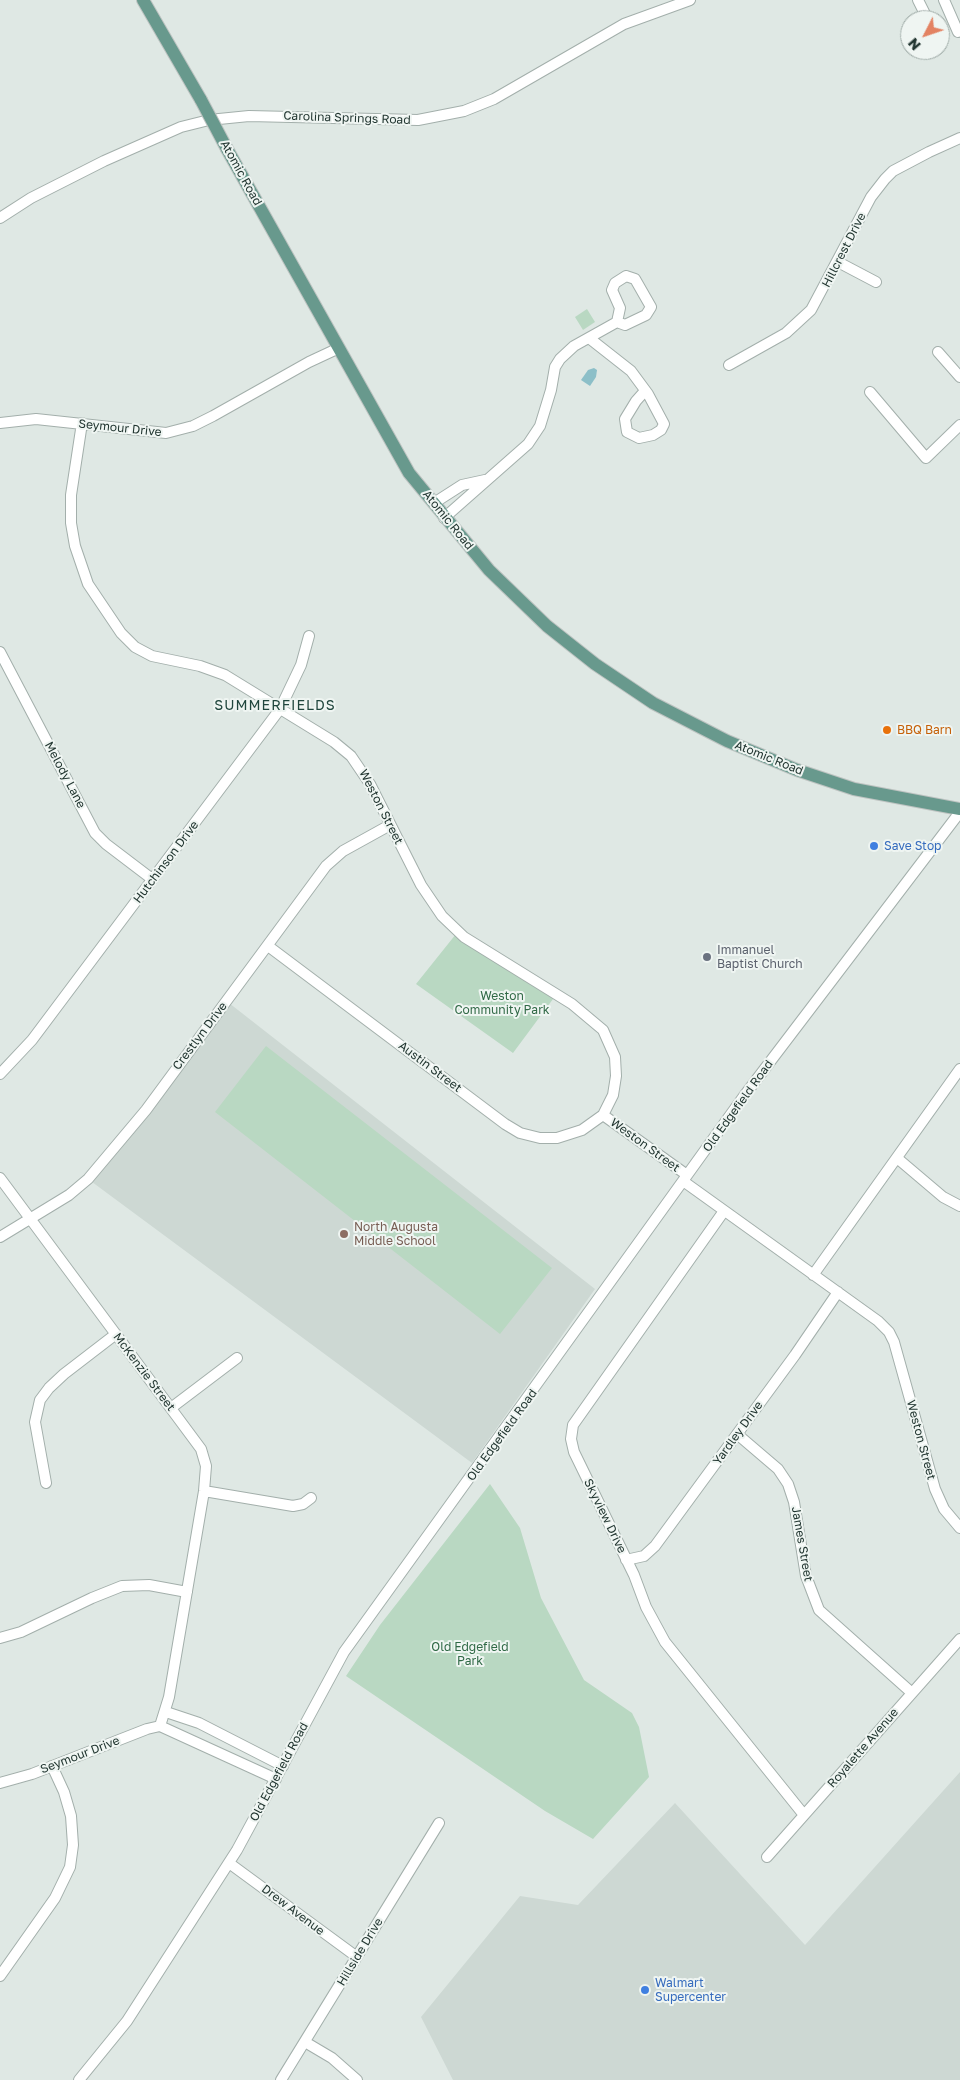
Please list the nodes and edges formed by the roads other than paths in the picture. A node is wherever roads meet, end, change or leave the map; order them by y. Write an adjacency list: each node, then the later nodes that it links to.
1 (143, 0): 11 (main road, Atomic Road, bridge)
2 (690, 0): 6 (street, Carolina Springs Road)
3 (944, 0): 4 (street)
4 (958, 32)
5 (960, 138): 7 (street, Hillcrest Drive)
6 (0, 218)
7 (838, 262): 8 (street); 13 (street, Hillcrest Drive)
8 (876, 282)
9 (617, 322): 9 (street); 10 (street)
10 (589, 338): 16 (street); 20 (street)
11 (339, 348): 18 (street, Seymour Drive); 21 (main road, Atomic Road)
12 (938, 352): 14 (street)
13 (729, 365)
14 (960, 377)
15 (870, 392): 19 (street)
16 (648, 394): 16 (street)
17 (0, 423): 18 (street, Seymour Drive)
18 (82, 424): 25 (street, Weston Street)
19 (960, 425)
20 (488, 478): 21 (street); 22 (street)
21 (434, 503): 22 (main road, Atomic Road)
22 (444, 518): 26 (main road, Atomic Road)
23 (310, 636): 25 (street, Hutchinson Drive)
24 (0, 652): 28 (street, Melody Lane)
25 (280, 709): 27 (street, Weston Street); 28 (street, Hutchinson Drive)
26 (960, 810): 35 (street, Old Edgefield Road)
27 (390, 825): 29 (street, Crestlyn Drive); 32 (street, Weston Street)
28 (152, 879): 31 (street, Hutchinson Drive)
29 (268, 946): 32 (street, Austin Street); 38 (street, Crestlyn Drive)
30 (960, 1069): 33 (street)
31 (0, 1074)
32 (603, 1115): 35 (street, Weston Street)
33 (897, 1158): 36 (street); 40 (street)
34 (0, 1178): 38 (street, McKenzie Street)
35 (686, 1178): 37 (street, Weston Street); 58 (street, Old Edgefield Road)
36 (960, 1206)
37 (724, 1211): 40 (street, Weston Street); 50 (street, Skyview Drive)
38 (29, 1218): 39 (street, Crestlyn Drive); 42 (street, McKenzie Street)
39 (0, 1237)
40 (813, 1275): 41 (street, Weston Street)
41 (838, 1292): 45 (street, Yardley Drive); 49 (street, Weston Street)
42 (116, 1334): 44 (street, McKenzie Street); 46 (street)
43 (237, 1358): 44 (street)
44 (171, 1408): 47 (street, McKenzie Street)
45 (737, 1434): 50 (street, Yardley Drive); 54 (street, James Street)
46 (46, 1483)
47 (204, 1491): 48 (street); 51 (street, McKenzie Street)
48 (311, 1498)
49 (960, 1528)
50 (626, 1560): 61 (street, Skyview Drive)
51 (186, 1592): 52 (street); 55 (street, McKenzie Street)
52 (0, 1638)
53 (960, 1639): 54 (street, Royalette Avenue)
54 (912, 1693): 61 (street, Royalette Avenue)
55 (166, 1712): 56 (street); 58 (street)
56 (160, 1726): 57 (street, Seymour Drive); 59 (street)
57 (52, 1766): 60 (street, Seymour Drive); 66 (street)
58 (283, 1766): 59 (street, Old Edgefield Road)
59 (276, 1779): 64 (street, Old Edgefield Road)
60 (0, 1784)
61 (804, 1815): 63 (street, Royalette Avenue)
62 (439, 1824): 65 (street, Hillside Drive)
63 (767, 1856)
64 (229, 1863): 65 (street, Drew Avenue); 68 (street, Old Edgefield Road)
65 (357, 1957): 67 (street, Hillside Drive)
66 (0, 1976)
67 (305, 2042): 69 (street, Hillside Drive); 70 (street)
68 (79, 2080)
69 (282, 2080)
70 (357, 2080)

